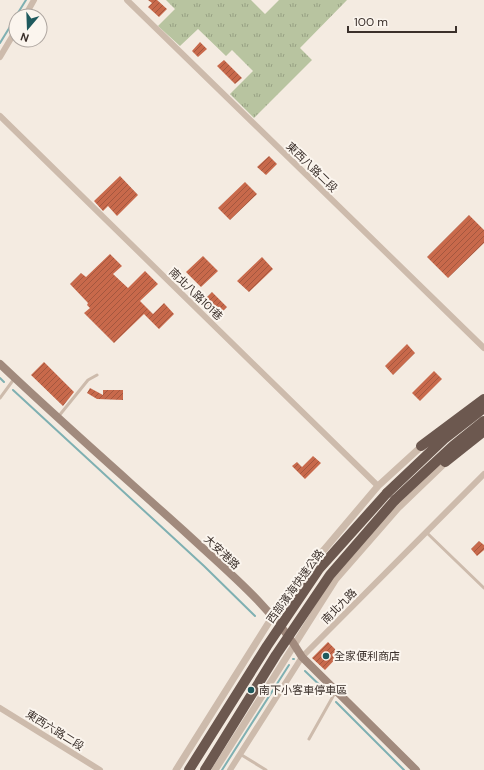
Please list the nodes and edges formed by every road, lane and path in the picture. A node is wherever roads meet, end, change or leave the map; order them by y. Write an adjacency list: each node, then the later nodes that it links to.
1 (127, 0): 5 (street, 東西八路二段)
2 (8, 44): 3 (street)
3 (0, 57)
4 (0, 116): 19 (street, 南北八路101巷)
5 (484, 348)
6 (0, 364): 8 (main road, 大安港路)
7 (97, 375): 13 (lane)
8 (15, 378): 10 (lane); 13 (main road, 大安港路)
9 (484, 394): 16 (street)
10 (0, 398)
11 (484, 399): 16 (highway)
12 (484, 408): 31 (highway, 西部濱海快速公路, bridge)
13 (58, 417): 22 (main road, 大安港路)
14 (483, 425): 17 (highway); 32 (highway, 西部濱海快速公路, bridge)
15 (484, 434): 17 (street)
16 (421, 446): 19 (street)
17 (445, 462): 23 (street)
18 (484, 474): 20 (street, 南北九路)
19 (378, 486): 22 (street)
20 (426, 532): 21 (lane); 24 (street, 南北九路)
21 (484, 588)
22 (272, 618): 23 (main road, 大安港路); 30 (street)
23 (295, 644): 24 (main road, 大安港路); 33 (street)
24 (302, 657): 25 (main road, 大安港路); 28 (street, 南北九路)
25 (336, 691): 27 (lane); 36 (main road, 大安港路)
26 (0, 708): 29 (street, 東西六路二段)
27 (309, 739)
28 (240, 754): 34 (street, 南北九路); 35 (lane)
29 (100, 770)
30 (176, 770)
31 (190, 770)
32 (205, 770)
33 (215, 770)
34 (230, 770)
35 (266, 770)
36 (416, 770)

